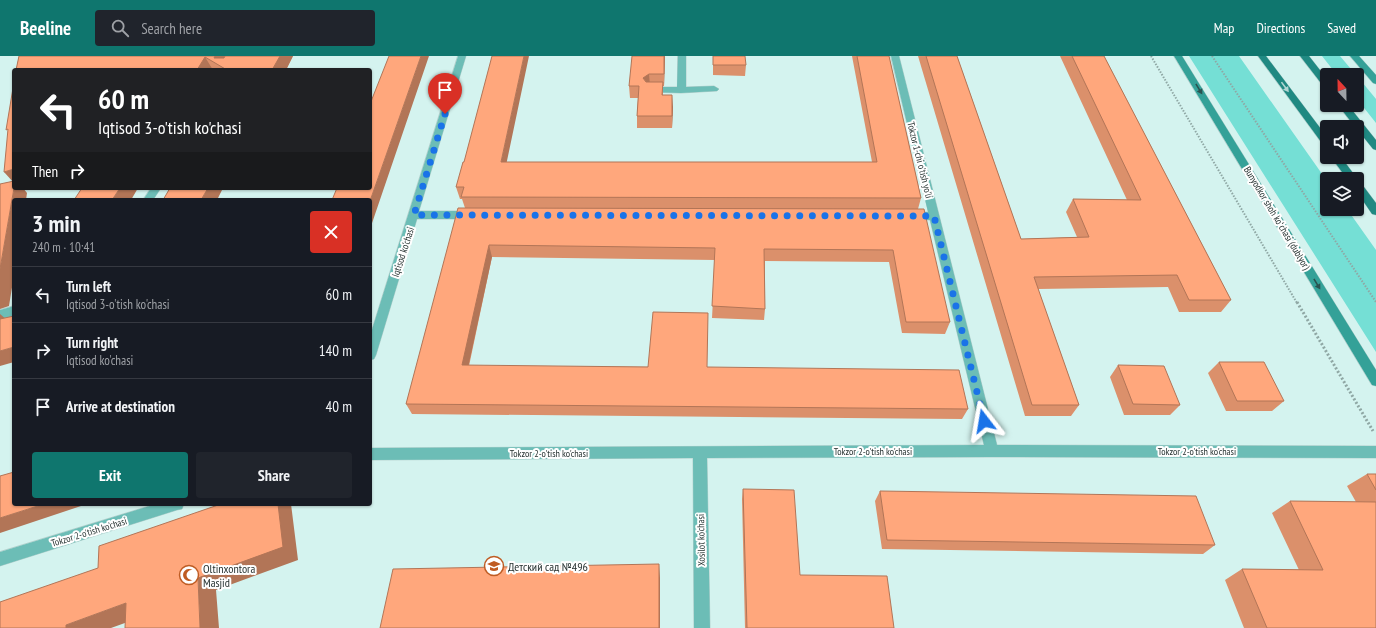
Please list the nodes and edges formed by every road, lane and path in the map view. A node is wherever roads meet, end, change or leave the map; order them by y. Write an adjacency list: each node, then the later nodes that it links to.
1 (462, 56): 20 (street, Iqtisod ko'chasi)
2 (682, 56): 14 (street)
3 (895, 56): 23 (street, Tokzor 1-chi o'tish yo'li)
4 (1151, 56): 29 (path)
5 (1178, 56): 28 (street, Bunyodkor shoh koʻchasi (dublyor), one-way to 28)
6 (1212, 56): 24 (path)
7 (1262, 56): 16 (main road, one-way to 16)
8 (1304, 56): 10 (main road)
9 (1354, 56): 11 (street)
10 (1320, 76)
11 (1376, 81)
12 (714, 89): 14 (street)
13 (650, 90): 14 (street)
14 (681, 90)
15 (1348, 112): 17 (main road)
16 (1320, 135)
17 (1376, 147)
18 (1364, 195): 19 (main road)
19 (1376, 211)
20 (414, 215): 21 (street); 27 (street, Iqtisod ko'chasi)
21 (486, 215)
22 (902, 216): 23 (street)
23 (934, 216): 30 (street, Tokzor 1-chi o'tish yo'li)
24 (1376, 302)
25 (12, 312): 26 (street)
26 (0, 315)
27 (372, 349)
28 (1376, 380)
29 (1376, 436)
30 (992, 451): 31 (street, Tokzor 2-o'tish ko'chasi); 32 (street, Tokzor 2-o'tish ko'chasi)
31 (700, 452): 33 (street, Tokzor 2-o'tish ko'chasi); 36 (street, Xosilot ko'chasi)
32 (1376, 452)
33 (372, 454)
34 (171, 506): 35 (street, Tokzor 2-o'tish ko'chasi)
35 (0, 559)
36 (702, 628)

